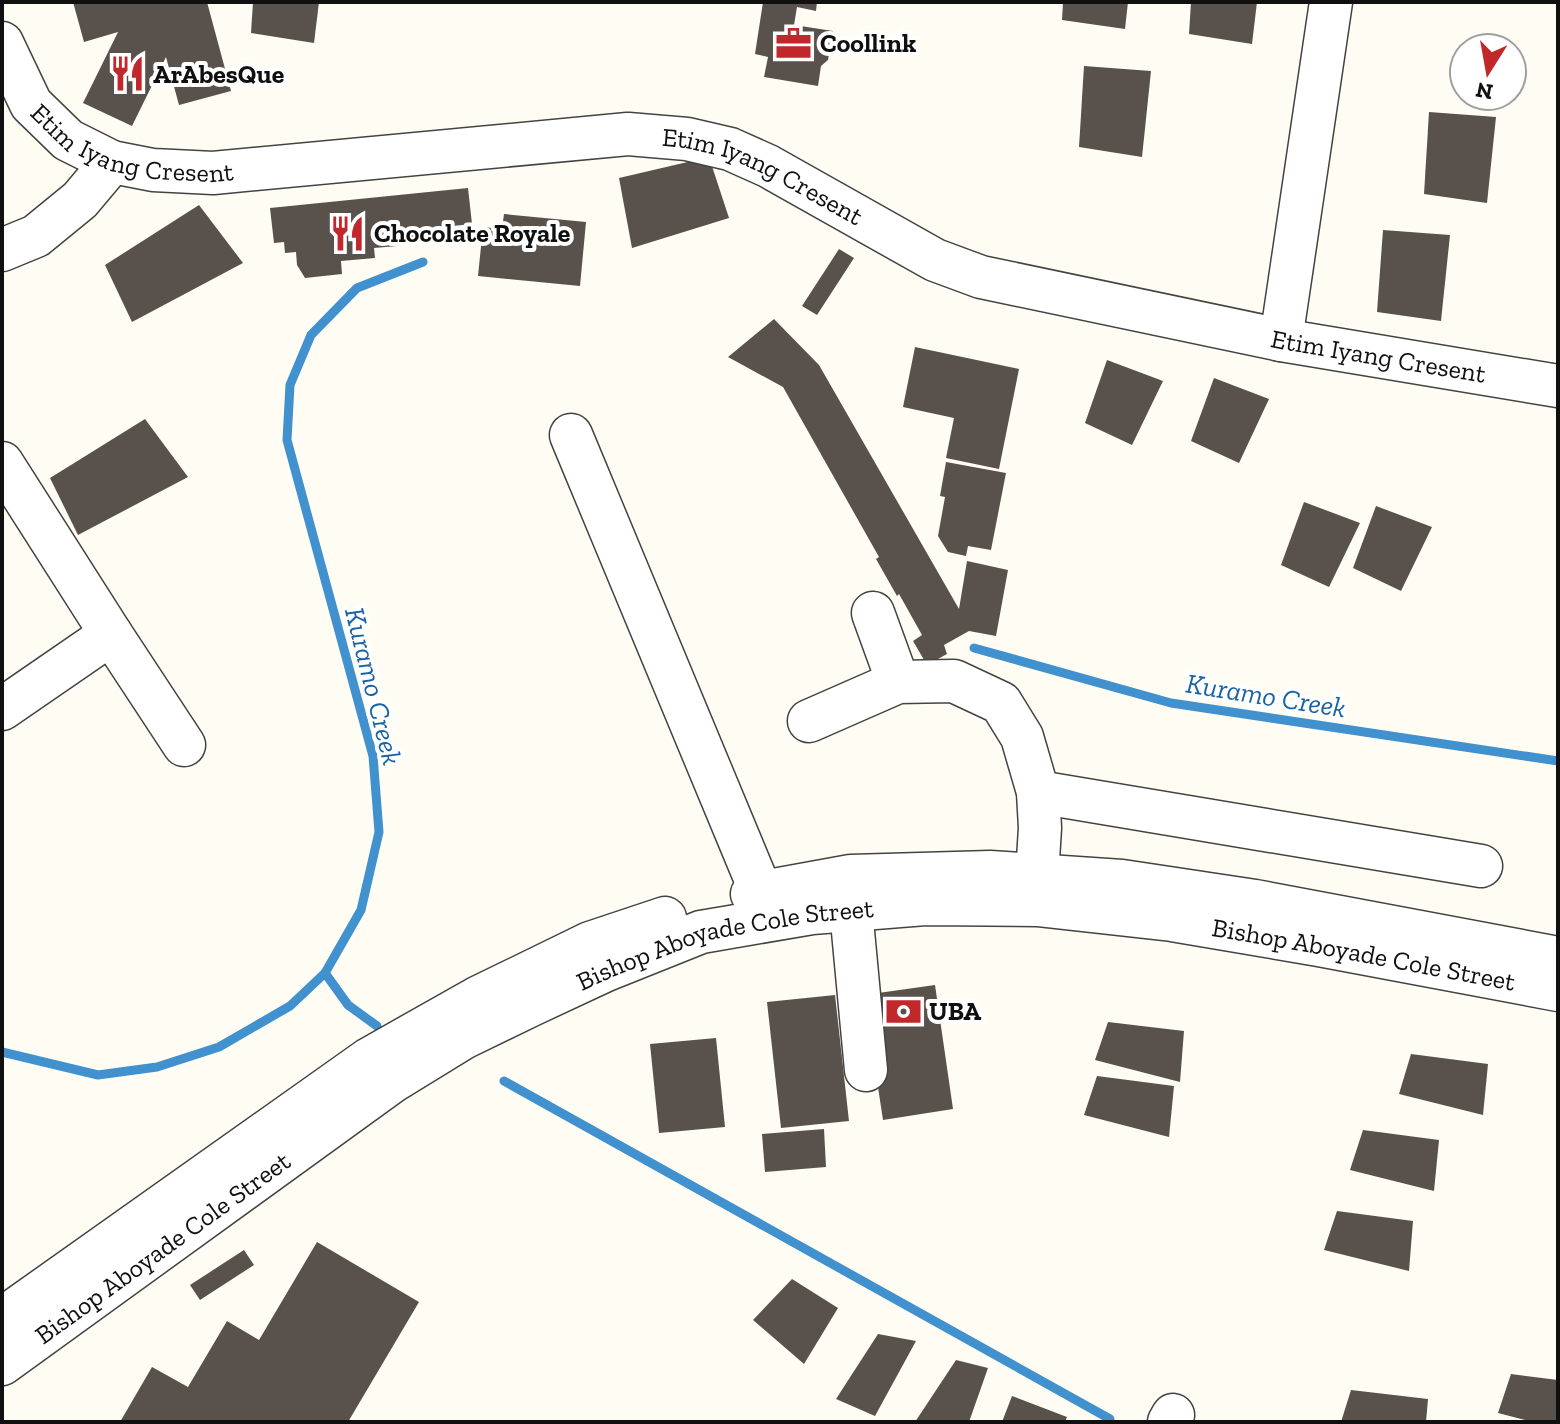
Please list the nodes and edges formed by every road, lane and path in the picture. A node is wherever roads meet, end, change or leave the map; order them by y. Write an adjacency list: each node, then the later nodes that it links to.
1 (1331, 2): 5 (street)
2 (2, 43): 3 (street, Etim Iyang Cresent)
3 (112, 162): 4 (street); 5 (street, Etim Iyang Cresent)
4 (2, 250)
5 (1281, 340): 6 (street, Etim Iyang Cresent)
6 (1558, 386)
7 (571, 435): 18 (street)
8 (2, 463): 10 (street)
9 (873, 613): 11 (street)
10 (111, 634): 12 (street); 14 (street)
11 (898, 682): 13 (street); 15 (street)
12 (2, 709)
13 (809, 721)
14 (184, 745)
15 (1038, 792): 16 (street); 17 (street)
16 (1481, 866)
17 (1037, 875): 18 (street, Bishop Aboyade Cole Street); 20 (street, Bishop Aboyade Cole Street)
18 (761, 892): 23 (street, Bishop Aboyade Cole Street)
19 (851, 910): 21 (street, Bishop Aboyade Cole Street); 22 (street); 23 (street, Bishop Aboyade Cole Street)
20 (1558, 958)
21 (1558, 990)
22 (866, 1070)
23 (13, 1325)

